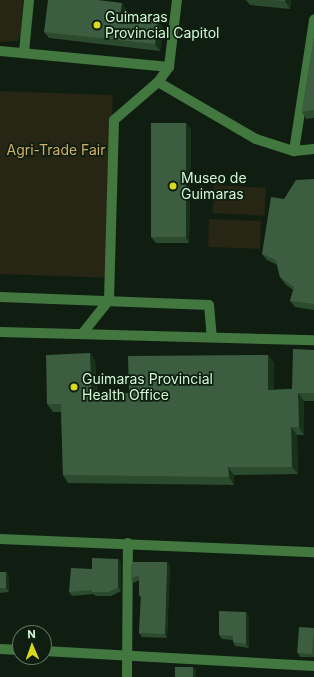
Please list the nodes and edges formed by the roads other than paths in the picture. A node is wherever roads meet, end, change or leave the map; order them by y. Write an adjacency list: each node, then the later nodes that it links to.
1 (29, 0): 5 (street)
2 (177, 0): 6 (street)
3 (314, 20): 9 (street)
4 (0, 51): 5 (street)
5 (24, 52): 6 (street)
6 (169, 67): 7 (street)
7 (158, 82): 9 (street); 11 (street)
8 (314, 149): 9 (street)
9 (294, 151)
10 (4, 297): 11 (street); 12 (street)
11 (109, 300): 14 (street); 15 (street)
12 (0, 306)
13 (0, 332): 14 (street)
14 (82, 334): 15 (street)
15 (212, 337): 16 (street)
16 (314, 340)
17 (0, 539): 18 (street)
18 (128, 543): 19 (street); 23 (street)
19 (314, 552)
20 (0, 649): 21 (street)
21 (12, 650)
22 (52, 651): 23 (street)
23 (127, 655): 24 (street); 25 (street)
24 (314, 666)
25 (127, 677)

